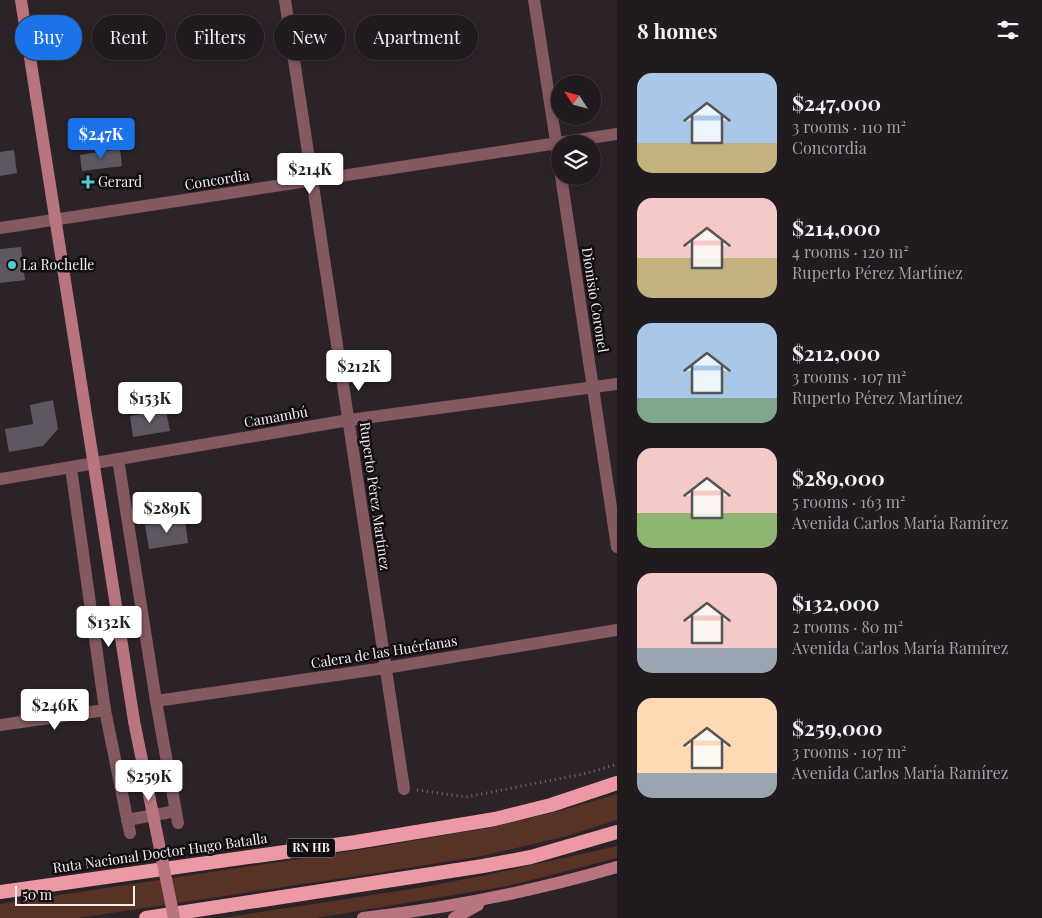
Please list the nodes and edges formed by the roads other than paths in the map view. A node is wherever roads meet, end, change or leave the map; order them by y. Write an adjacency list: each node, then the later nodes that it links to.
1 (21, 0): 10 (main road)
2 (285, 0): 8 (street, Ruperto Pérez Martínez)
3 (534, 0): 5 (street)
4 (617, 134): 6 (street, Concordia)
5 (555, 135)
6 (601, 136)
7 (551, 144): 8 (street, Concordia)
8 (312, 180): 10 (street, Concordia); 14 (street, Ruperto Pérez Martínez)
9 (562, 185): 13 (street, Dionisio Coronel)
10 (56, 221): 11 (street, Concordia); 16 (main road)
11 (0, 228)
12 (617, 384): 13 (street, Camambú)
13 (593, 388): 14 (street, Camambú); 19 (street, Dionisio Coronel)
14 (349, 420): 15 (street, Camambú); 21 (street, Ruperto Pérez Martínez)
15 (118, 459): 16 (street, Camambú); 22 (street)
16 (95, 463): 17 (street, Camambú); 34 (main road, bridge)
17 (72, 468): 18 (street, Camambú); 23 (street)
18 (0, 479)
19 (617, 547)
20 (617, 630): 21 (street, Calera de las Huérfanas)
21 (385, 668): 22 (street, Calera de las Huérfanas); 26 (street, Ruperto Pérez Martínez)
22 (156, 701): 27 (street)
23 (105, 710): 24 (street); 27 (street)
24 (0, 725)
25 (617, 783): 31 (highway, Ruta Nacional Doctor Hugo Batalla / RN HB)
26 (404, 789)
27 (127, 820): 29 (street)
28 (617, 832): 33 (highway)
29 (130, 833)
30 (617, 867): 32 (main road)
31 (0, 892)
32 (503, 895): 35 (main road); 36 (main road)
33 (146, 918)
34 (174, 918)
35 (372, 918)
36 (454, 918)

